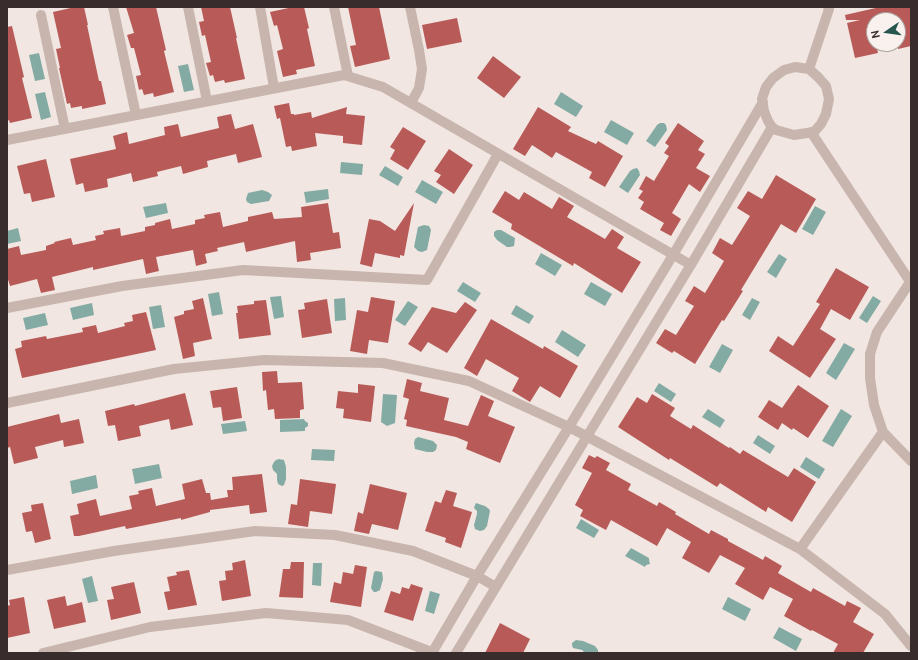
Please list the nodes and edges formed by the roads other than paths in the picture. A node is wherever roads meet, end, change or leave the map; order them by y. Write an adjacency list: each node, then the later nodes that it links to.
1 (113, 7): 14 (street)
2 (188, 7): 11 (street)
3 (260, 7): 10 (street)
4 (334, 7): 9 (street)
5 (410, 7): 13 (street)
6 (831, 8): 8 (street)
7 (41, 15): 16 (street)
8 (809, 69): 12 (street); 17 (street)
9 (348, 76): 10 (street); 13 (street)
10 (274, 88): 11 (street)
11 (207, 101): 14 (street)
12 (763, 102): 15 (street); 20 (street)
13 (410, 103): 19 (street)
14 (136, 115): 16 (street)
15 (772, 127): 17 (street); 21 (street)
16 (65, 129): 18 (street)
17 (811, 132): 22 (street)
18 (7, 140)
19 (498, 154): 20 (street); 23 (street)
20 (673, 255): 21 (street); 25 (street)
21 (691, 265): 27 (street)
22 (910, 283): 26 (street)
23 (7, 308)
24 (7, 403): 25 (street)
25 (569, 428): 27 (street); 31 (street)
26 (883, 432): 28 (street); 29 (street)
27 (587, 437): 29 (street); 32 (street)
28 (911, 462)
29 (800, 549): 33 (street)
30 (7, 570): 31 (street)
31 (477, 576): 32 (street); 35 (street)
32 (496, 588): 36 (street)
33 (911, 646)
34 (43, 653): 35 (street)
35 (433, 653)
36 (456, 653)

